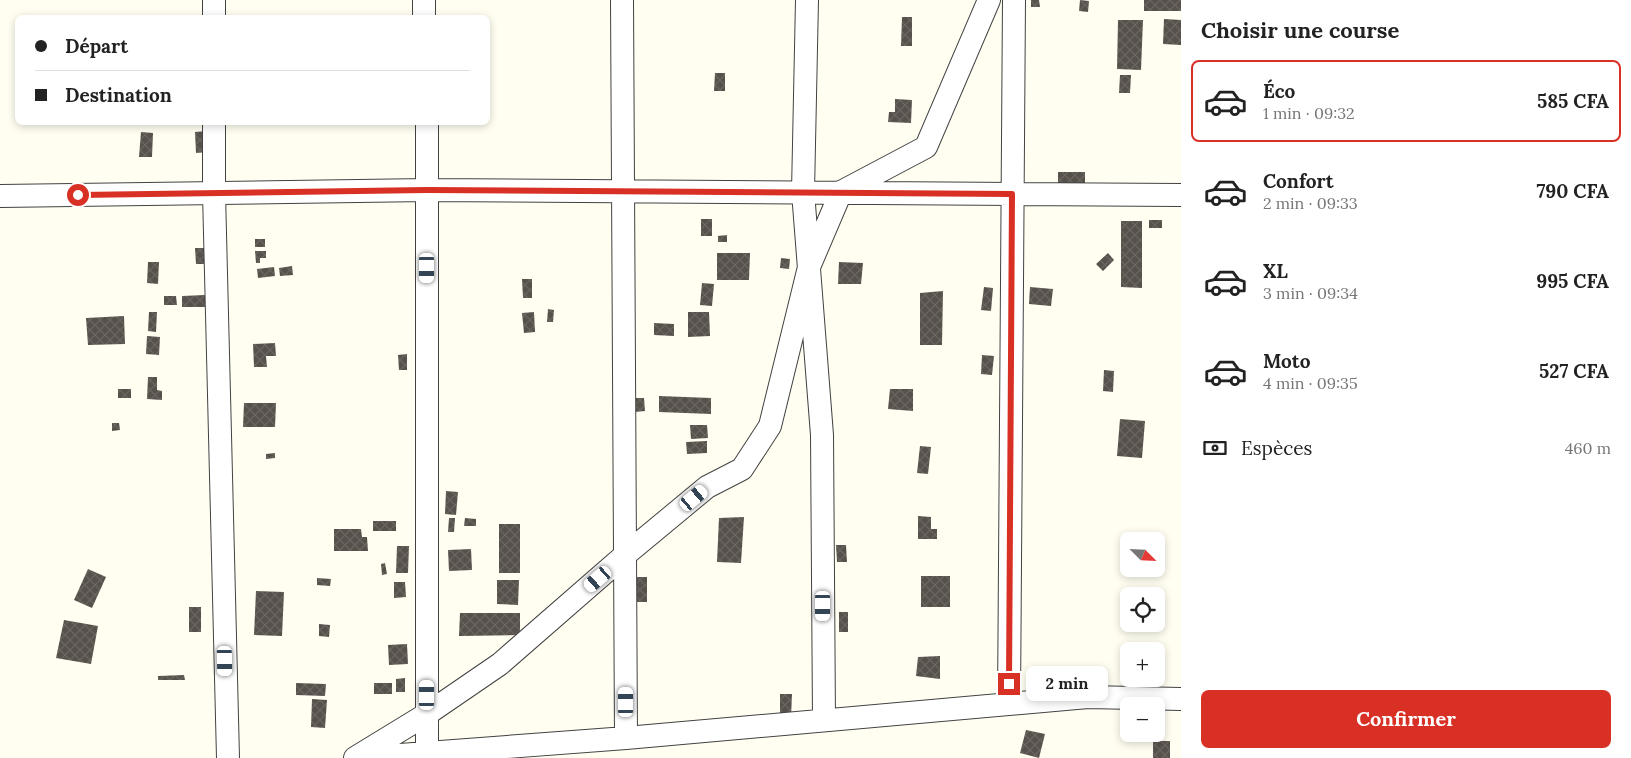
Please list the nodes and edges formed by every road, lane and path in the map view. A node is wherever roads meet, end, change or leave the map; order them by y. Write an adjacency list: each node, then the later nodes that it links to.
1 (214, 0): 7 (street)
2 (424, 0): 8 (street)
3 (622, 0): 12 (street)
4 (807, 0): 13 (street)
5 (989, 0): 14 (street)
6 (1014, 0): 16 (street)
7 (214, 15)
8 (424, 15)
9 (214, 125): 15 (street)
10 (427, 125): 11 (street)
11 (427, 190): 12 (street); 15 (street); 23 (street)
12 (623, 190): 13 (street); 20 (street)
13 (803, 192): 14 (street); 19 (street)
14 (841, 192): 16 (street); 19 (street)
15 (214, 193): 18 (street); 27 (street)
16 (1012, 194): 17 (street); 22 (street)
17 (1181, 195)
18 (0, 196)
19 (809, 267): 20 (street); 24 (street)
20 (626, 555): 23 (street); 25 (street)
21 (1181, 699): 22 (street)
22 (1009, 704): 24 (street)
23 (427, 714): 26 (street); 28 (street)
24 (824, 720): 25 (street)
25 (626, 738): 26 (street)
26 (427, 755): 28 (street)
27 (228, 758)
28 (357, 758)

